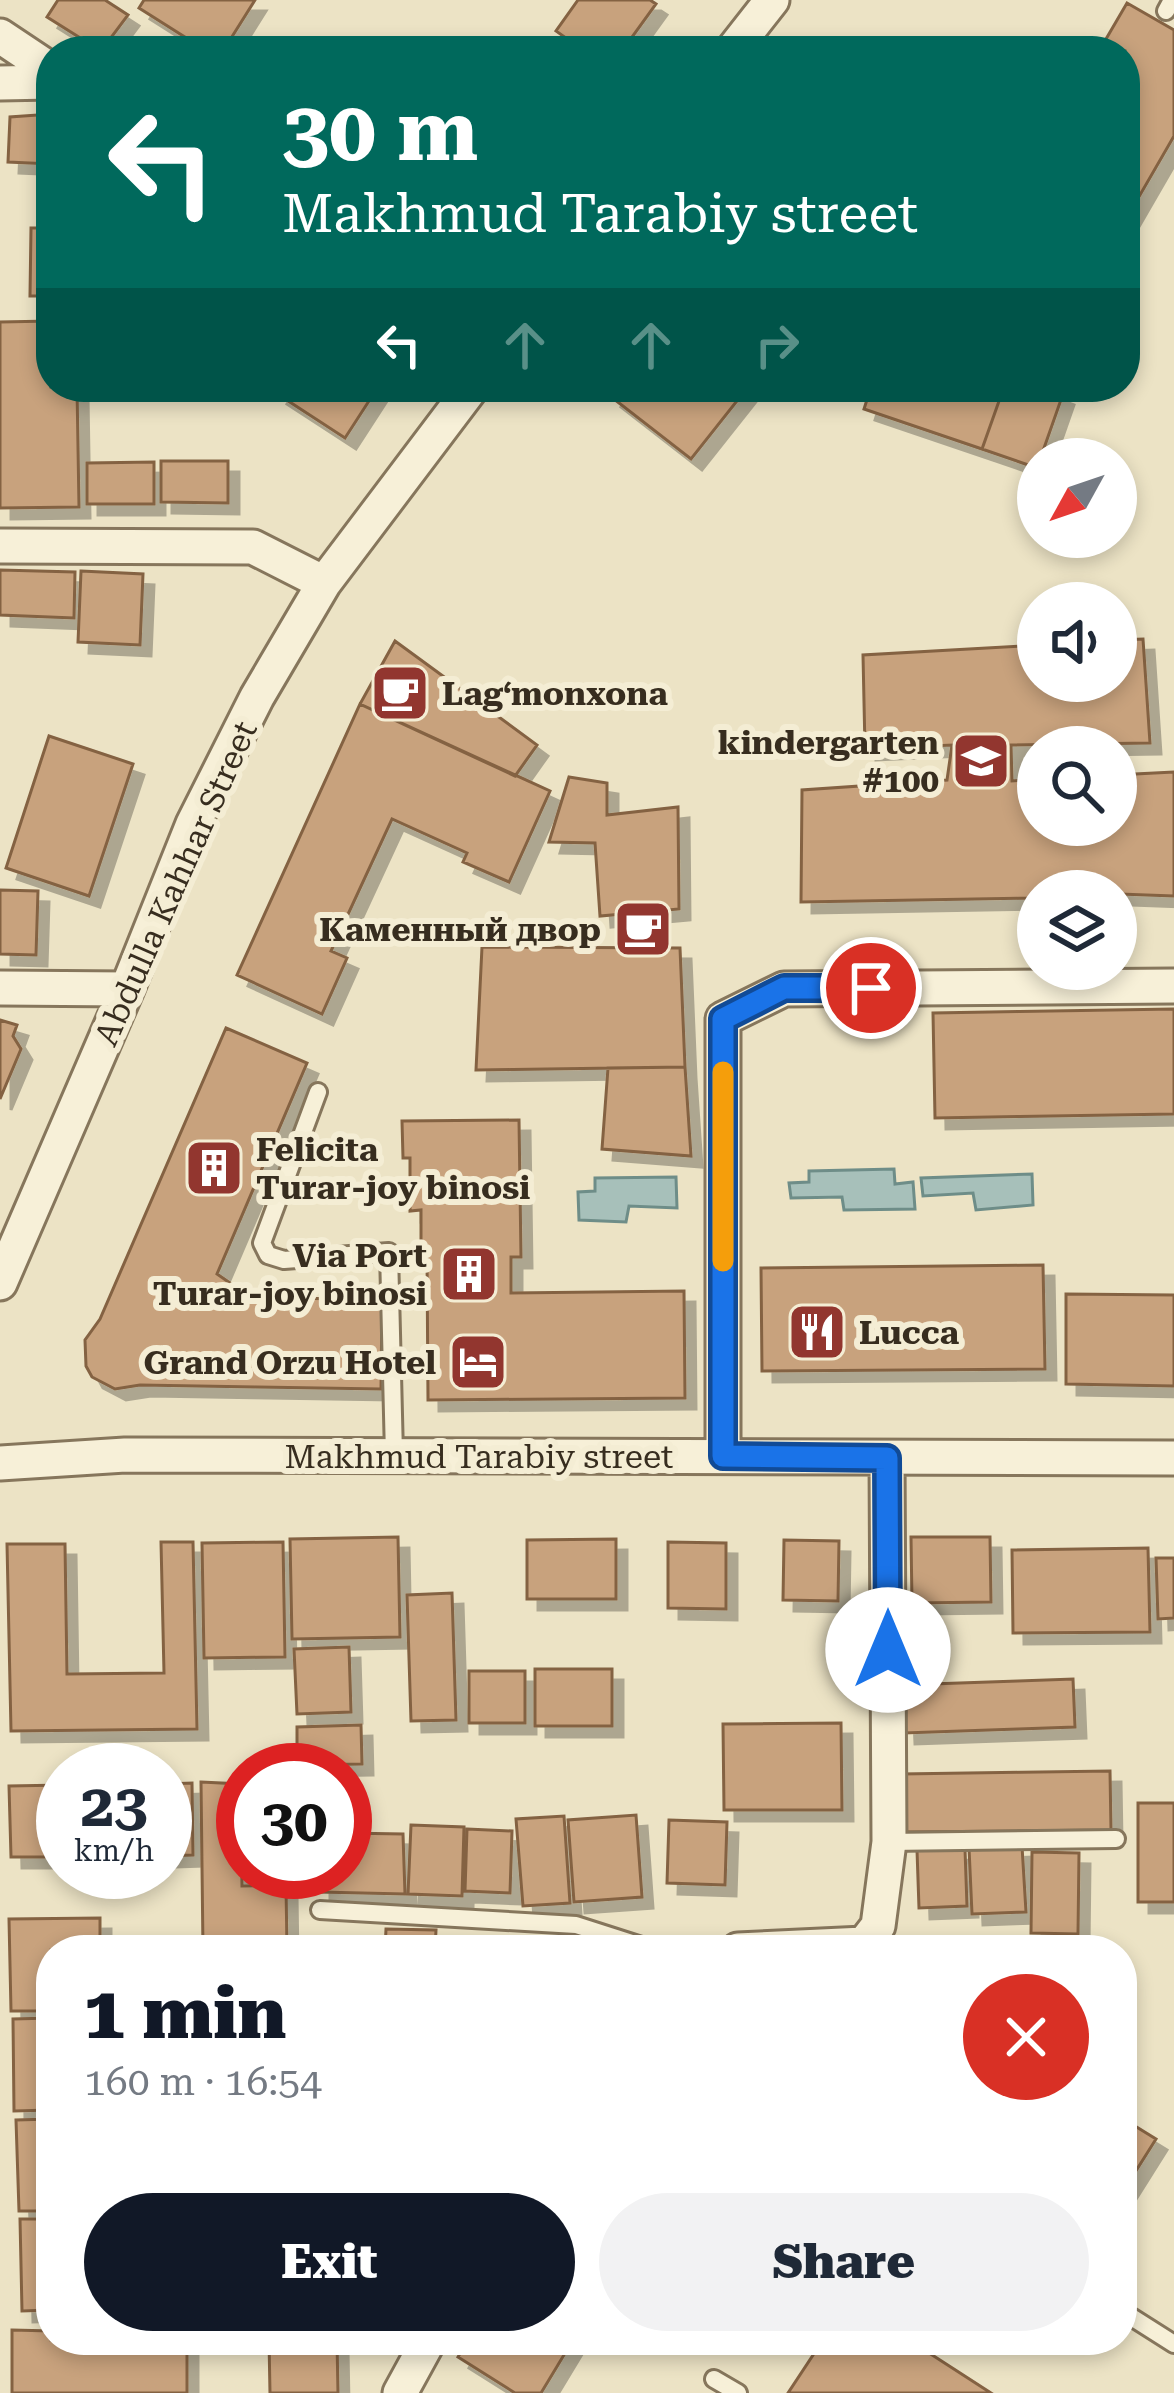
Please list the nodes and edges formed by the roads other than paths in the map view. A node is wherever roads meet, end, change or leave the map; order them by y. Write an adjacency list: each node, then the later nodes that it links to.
1 (772, 0): 3 (street)
2 (0, 36): 4 (street)
3 (744, 36)
4 (36, 60)
5 (36, 82): 6 (street)
6 (0, 83)
7 (461, 402): 9 (street, Abdulla Kahhar Street)
8 (0, 546): 9 (street)
9 (324, 583): 12 (street, Abdulla Kahhar Street)
10 (1174, 986): 16 (street)
11 (0, 988): 12 (street)
12 (127, 989): 14 (street, Abdulla Kahhar Street)
13 (318, 1092): 15 (lane)
14 (0, 1283)
15 (394, 1455): 16 (street, Makhmud Tarabiy street); 19 (street, Makhmud Tarabiy street)
16 (723, 1456): 17 (street, Makhmud Tarabiy street)
17 (887, 1458): 18 (street, Makhmud Tarabiy street); 21 (street)
18 (1174, 1458)
19 (0, 1462)
20 (1116, 1839): 21 (lane)
21 (890, 1842): 24 (street)
22 (320, 1910): 23 (lane)
23 (607, 1935)
24 (871, 1935)
25 (1137, 2321): 26 (lane)
26 (1174, 2344)
27 (421, 2355): 29 (street)
28 (714, 2379): 30 (lane)
29 (400, 2393)
30 (738, 2393)

